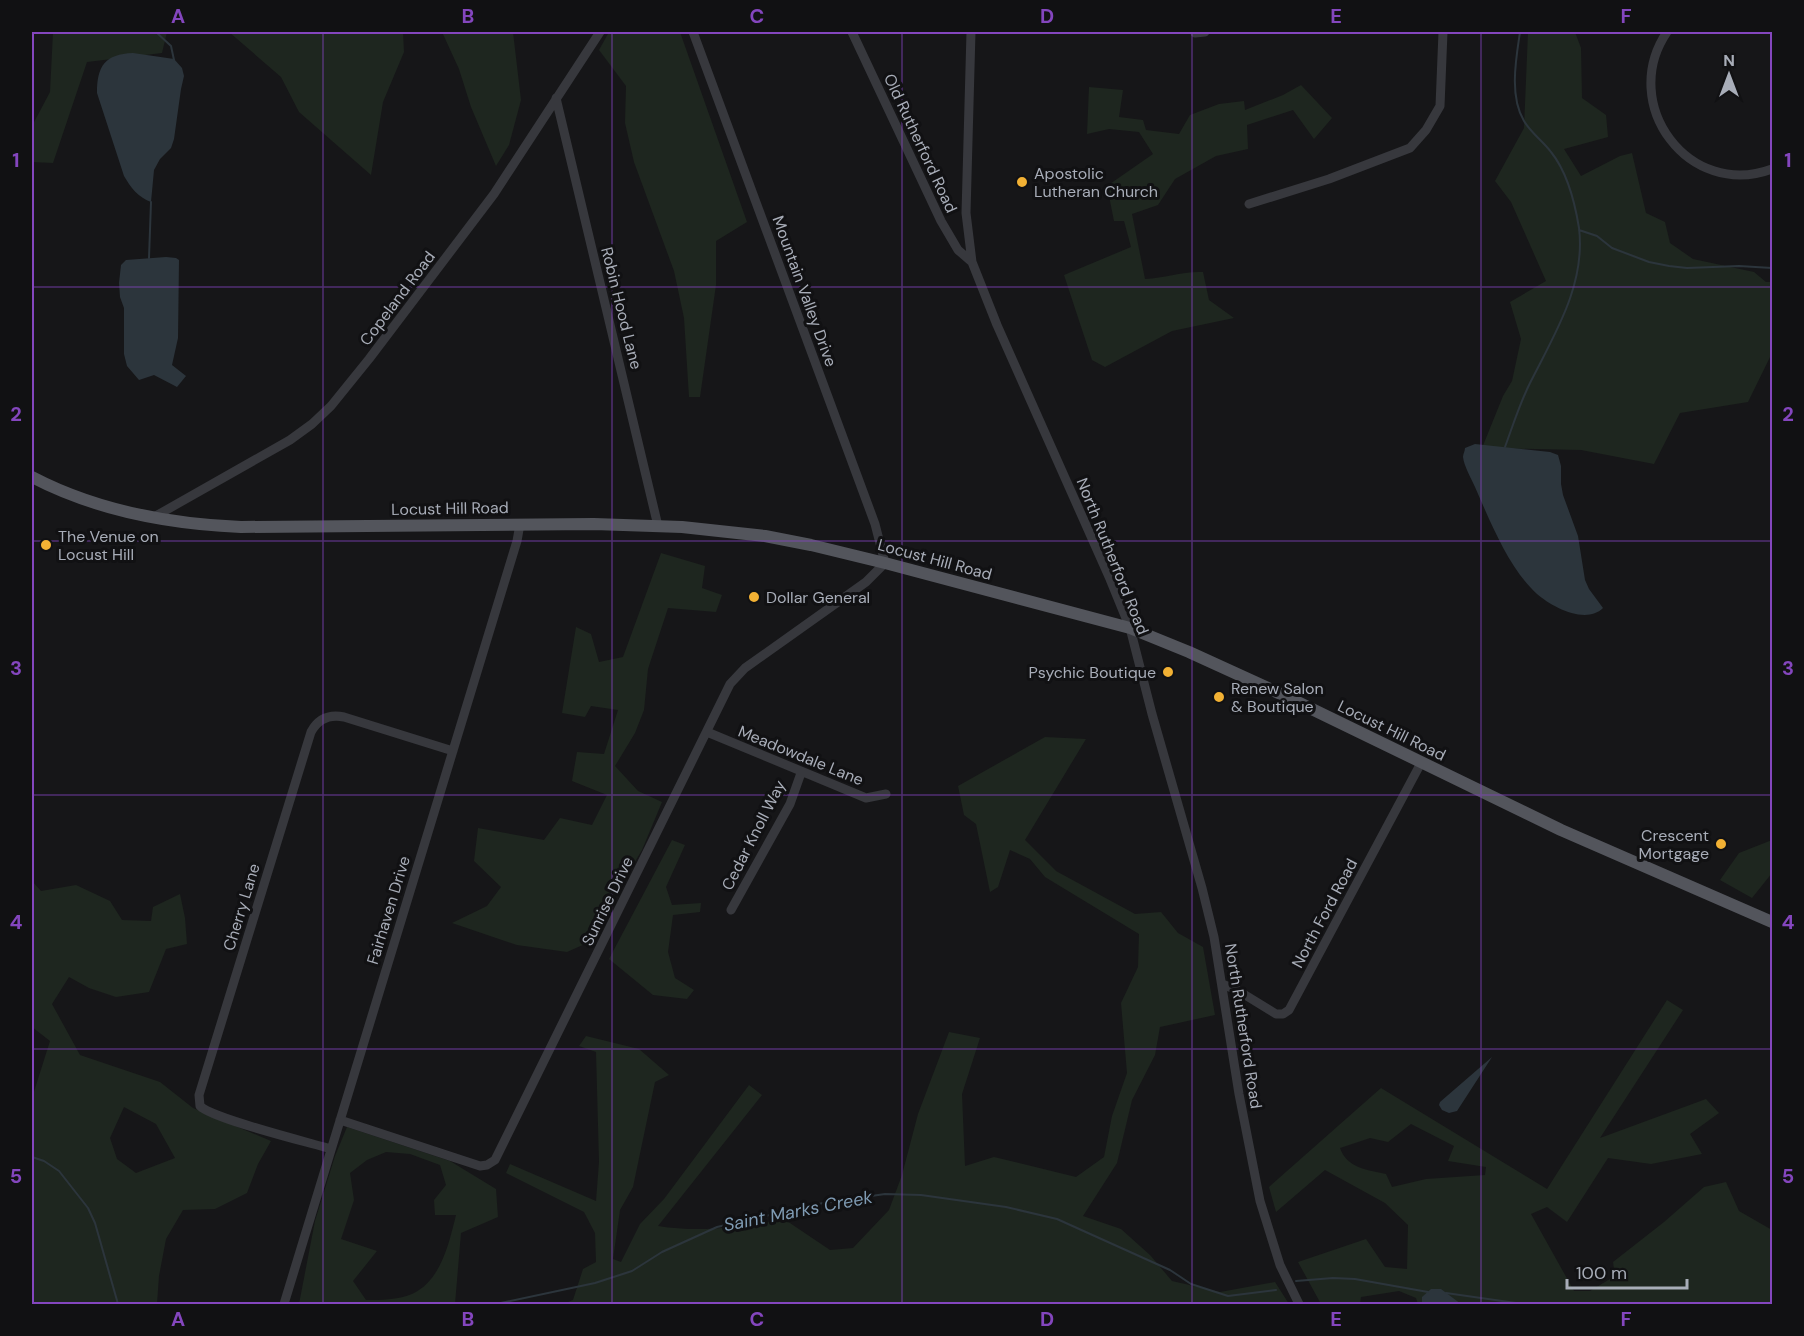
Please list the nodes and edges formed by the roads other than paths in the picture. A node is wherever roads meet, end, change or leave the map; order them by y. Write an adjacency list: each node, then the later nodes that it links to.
1 (600, 32): 7 (street, Copeland Road)
2 (693, 32): 15 (street, Mountain Valley Drive)
3 (852, 32): 10 (street, Old Rutherford Road)
4 (971, 32): 10 (street, North Rutherford Road)
5 (1443, 32): 9 (street)
6 (1667, 32): 8 (street)
7 (556, 98): 12 (street, Copeland Road); 14 (street, Robin Hood Lane)
8 (1773, 169)
9 (1250, 204)
10 (972, 262): 16 (street, North Rutherford Road)
11 (32, 477): 12 (main road, Locust Hill Road)
12 (154, 516): 13 (main road, Locust Hill Road)
13 (520, 524): 14 (main road, Locust Hill Road); 18 (street, Fairhaven Drive)
14 (658, 526): 15 (main road, Locust Hill Road)
15 (885, 563): 16 (main road, Locust Hill Road); 17 (street, Sunrise Drive)
16 (1130, 628): 19 (main road, Locust Hill Road); 24 (street, North Rutherford Road)
17 (707, 732): 20 (street, Meadowdale Lane); 25 (street, Sunrise Drive)
18 (453, 751): 25 (street, Fairhaven Drive); 26 (street, Cherry Lane)
19 (1421, 763): 23 (main road, Locust Hill Road); 24 (street, North Ford Road)
20 (801, 773): 21 (street, Meadowdale Lane); 22 (street, Cedar Knoll Way)
21 (886, 794)
22 (731, 910)
23 (1773, 922)
24 (1222, 984): 28 (street, North Rutherford Road)
25 (340, 1120): 26 (street, Fairhaven Drive)
26 (331, 1149): 27 (street, Fairhaven Drive)
27 (284, 1305)
28 (1299, 1305)

